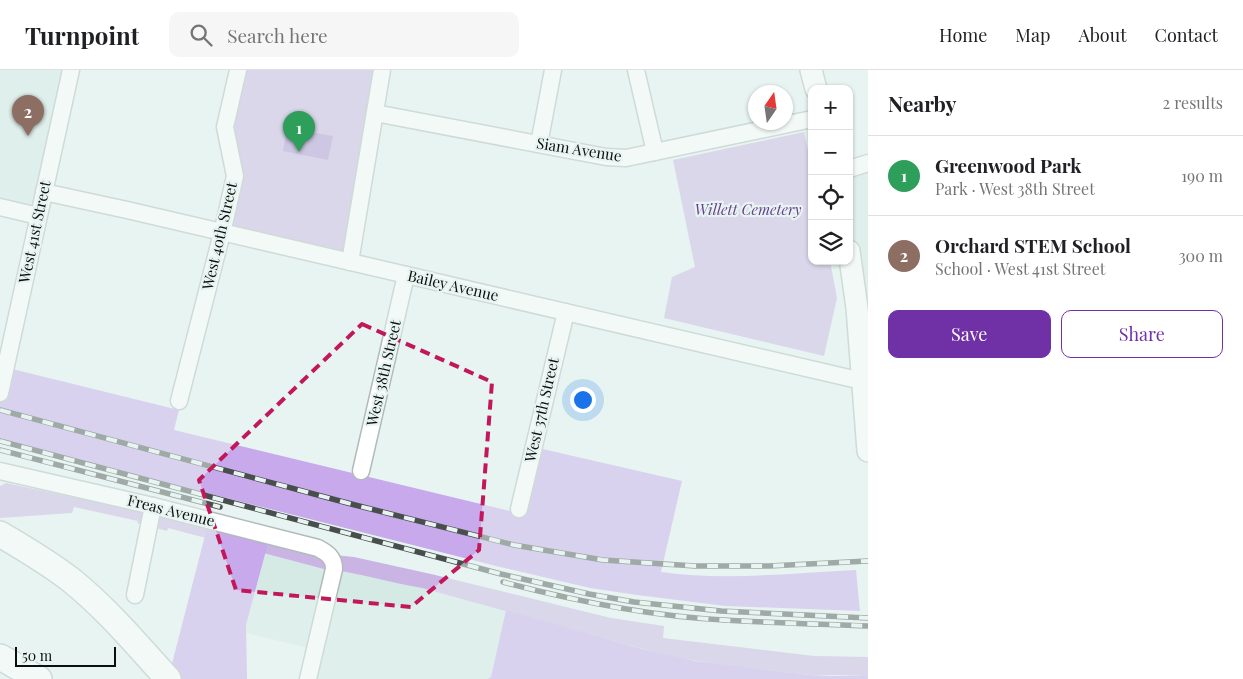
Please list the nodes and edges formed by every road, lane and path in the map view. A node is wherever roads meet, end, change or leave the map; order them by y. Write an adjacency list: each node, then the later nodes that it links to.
1 (71, 70): 14 (street, West 41st Street)
2 (238, 70): 17 (street, West 40th Street)
3 (382, 70): 8 (street)
4 (554, 70): 10 (street)
5 (636, 70): 11 (street)
6 (811, 70): 7 (main road)
7 (815, 85)
8 (375, 112): 10 (street, Siam Avenue); 18 (street)
9 (808, 120): 11 (street, Siam Avenue)
10 (539, 144): 11 (street, Siam Avenue)
11 (655, 152)
12 (868, 163): 13 (street)
13 (853, 169)
14 (44, 192): 16 (street, West 41st Street); 17 (street, Bailey Avenue)
15 (0, 208): 16 (street)
16 (38, 216): 23 (street, West 41st Street)
17 (222, 233): 18 (street, Bailey Avenue); 24 (street, West 40th Street)
18 (350, 262): 20 (street, Bailey Avenue)
19 (851, 265): 22 (main road)
20 (406, 275): 21 (street, Bailey Avenue); 27 (street, West 38th Street)
21 (566, 312): 22 (street, Bailey Avenue); 29 (street, West 37th Street)
22 (862, 381): 25 (main road)
23 (0, 394)
24 (179, 401)
25 (868, 451)
26 (0, 471): 28 (street, Freas Avenue)
27 (361, 471)
28 (153, 506): 31 (street); 35 (street, Freas Avenue)
29 (519, 509)
30 (0, 534): 34 (highway)
31 (134, 596)
32 (0, 657): 33 (highway)
33 (39, 679)
34 (168, 679)
35 (308, 679)

